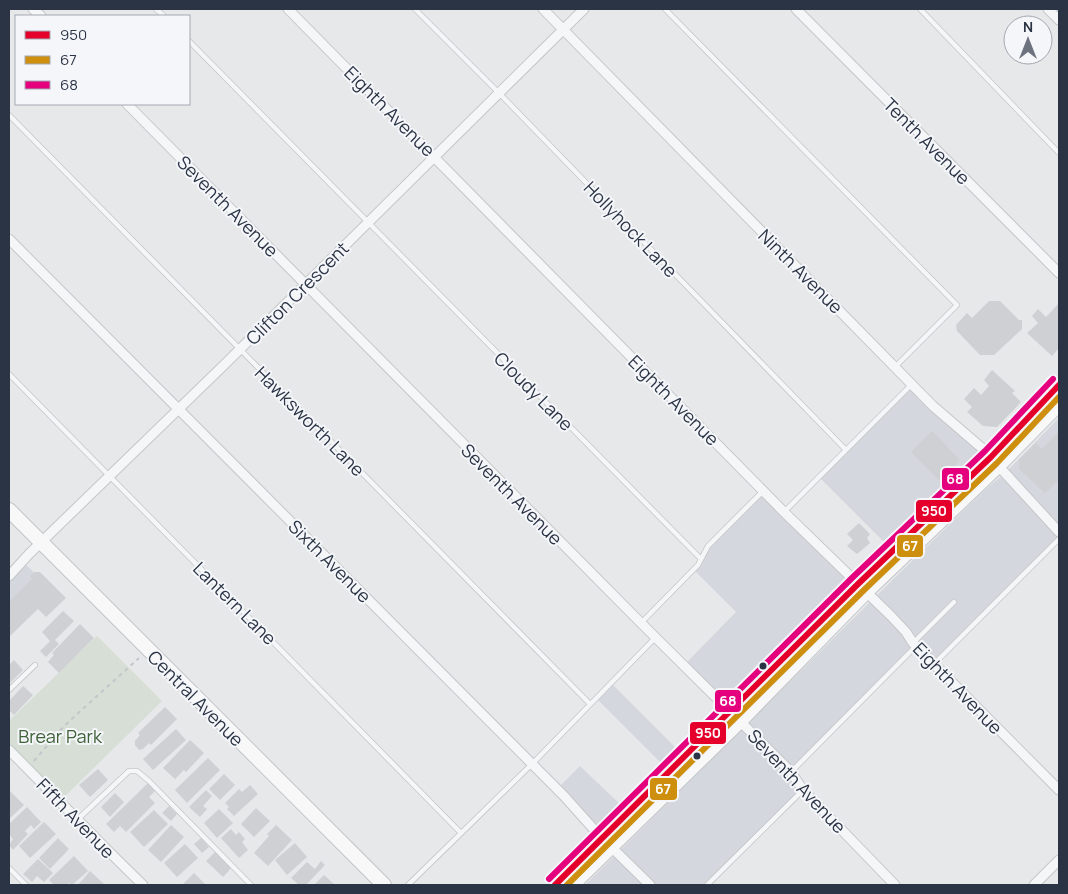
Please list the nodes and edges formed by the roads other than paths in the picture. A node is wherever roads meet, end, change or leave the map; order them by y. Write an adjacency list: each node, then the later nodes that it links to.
1 (288, 9): 16 (street, Eighth Avenue)
2 (415, 9): 12 (lane, Hollyhock Lane)
3 (542, 9): 10 (street, Ninth Avenue)
4 (584, 9): 10 (street, Clifton Crescent)
5 (665, 9): 22 (lane)
6 (796, 9): 19 (street, Tenth Avenue)
7 (920, 9): 15 (lane)
8 (1048, 9): 9 (street)
9 (1059, 20)
10 (563, 30): 12 (street, Clifton Crescent); 22 (street, Ninth Avenue)
11 (190, 42): 17 (lane, Cloudy Lane)
12 (499, 93): 16 (street, Clifton Crescent); 28 (lane, Hollyhock Lane)
13 (128, 105): 20 (street, Seventh Avenue)
14 (9, 115): 21 (lane, Hawksworth Lane)
15 (1059, 153)
16 (434, 157): 17 (street, Clifton Crescent); 31 (street, Eighth Avenue)
17 (368, 223): 20 (street, Clifton Crescent); 37 (lane, Cloudy Lane)
18 (9, 239): 27 (street, Sixth Avenue)
19 (1059, 273)
20 (306, 284): 21 (street, Clifton Crescent); 41 (street, Seventh Avenue)
21 (239, 350): 27 (street, Clifton Crescent); 47 (lane, Hawksworth Lane)
22 (896, 366): 24 (street, Ninth Avenue)
23 (9, 374): 30 (lane, Lantern Lane)
24 (912, 384): 28 (lane); 29 (street, Ninth Avenue)
25 (1059, 384): 29 (main road)
26 (1059, 404): 29 (main road)
27 (179, 408): 30 (street, Clifton Crescent); 50 (street, Sixth Avenue)
28 (846, 450): 33 (lane)
29 (995, 461): 34 (street, Ninth Avenue); 39 (main road)
30 (110, 477): 36 (street, Clifton Crescent); 55 (lane, Lantern Lane)
31 (764, 491): 33 (street, Eighth Avenue); 37 (lane)
32 (9, 510): 36 (main road, Central Avenue)
33 (784, 512): 39 (street, Eighth Avenue)
34 (1059, 532)
35 (1059, 539): 44 (lane)
36 (42, 544): 38 (street, Clifton Crescent); 62 (main road, Central Avenue)
37 (700, 559): 41 (lane)
38 (9, 576)
39 (862, 588): 43 (street, Eighth Avenue); 48 (main road)
40 (954, 602): 43 (lane)
41 (641, 623): 42 (street, Seventh Avenue)
42 (655, 638): 47 (lane); 48 (street, Seventh Avenue)
43 (915, 645): 44 (street, Eighth Avenue); 51 (lane)
44 (934, 664): 53 (street, Eighth Avenue)
45 (35, 665): 46 (lane)
46 (9, 690)
47 (590, 704): 50 (lane)
48 (735, 716): 51 (street, Seventh Avenue); 56 (main road)
49 (9, 750): 54 (street, Fifth Avenue)
50 (532, 764): 55 (lane); 56 (street, Sixth Avenue)
51 (791, 772): 52 (street, Seventh Avenue)
52 (804, 790): 67 (lane); 68 (street, Seventh Avenue)
53 (1059, 790)
54 (76, 820): 60 (street, Fifth Avenue); 61 (lane)
55 (461, 832): 63 (lane)
56 (607, 843): 64 (main road); 65 (main road); 66 (street, Sixth Avenue)
57 (1059, 860): 69 (street)
58 (9, 868): 59 (lane)
59 (26, 885)
60 (142, 885)
61 (250, 885)
62 (384, 885)
63 (408, 885)
64 (555, 885)
65 (572, 885)
66 (650, 885)
67 (707, 885)
68 (896, 885)
69 (1034, 885)

